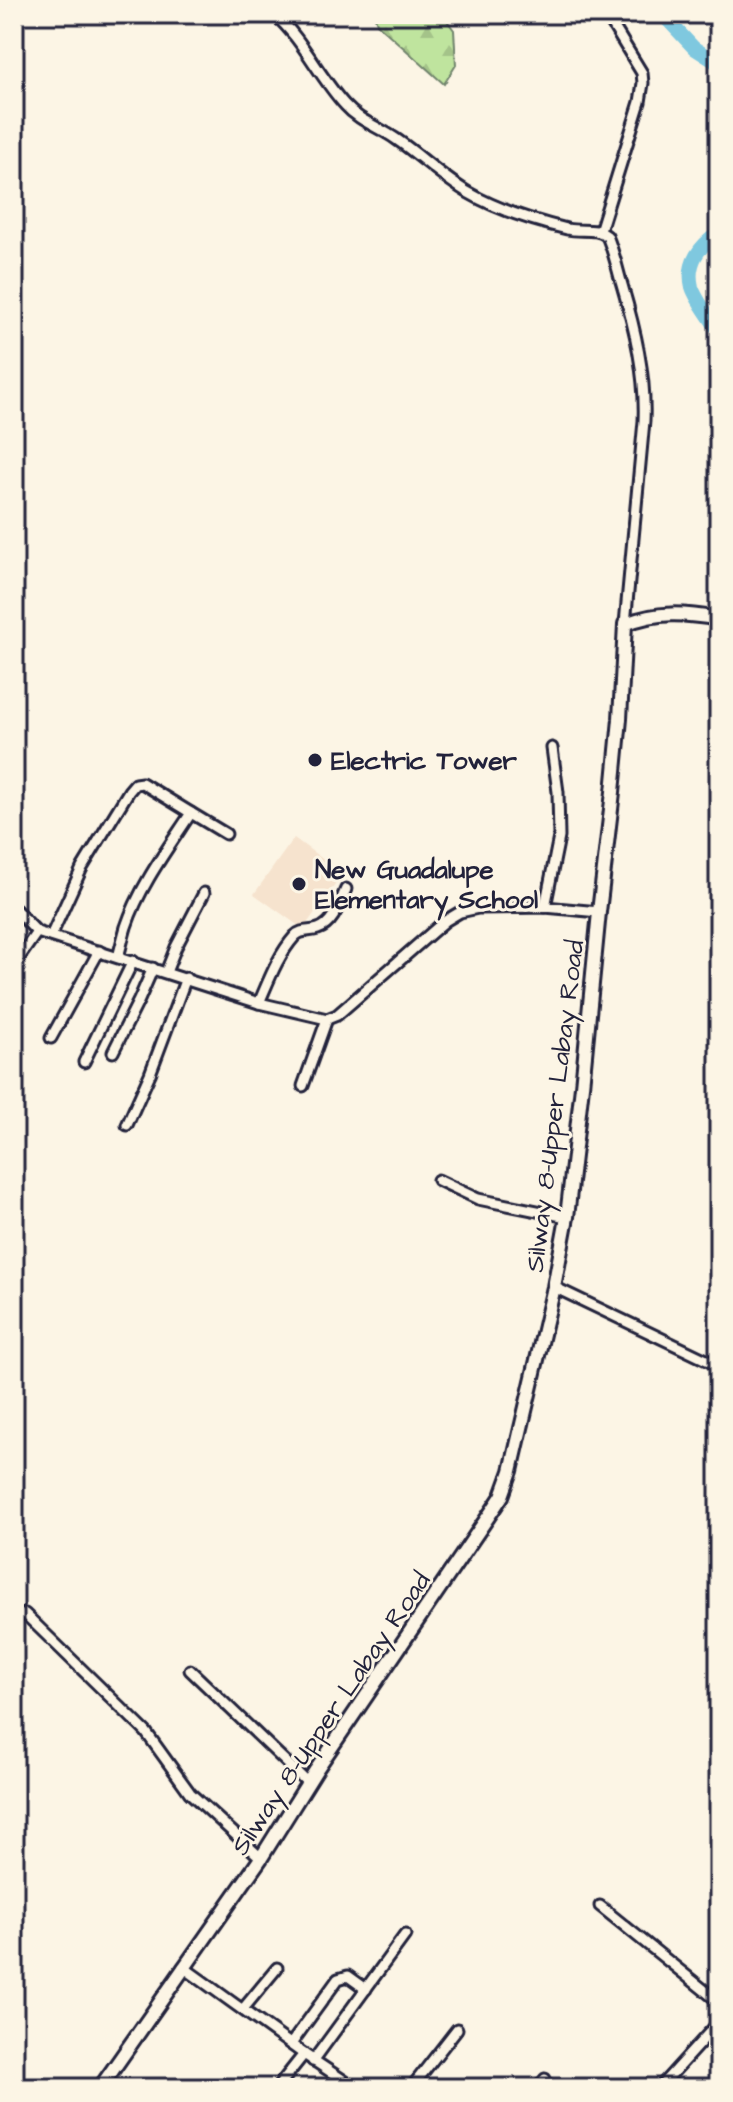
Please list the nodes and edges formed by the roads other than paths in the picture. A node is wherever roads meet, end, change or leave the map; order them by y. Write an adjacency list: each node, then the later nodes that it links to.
1 (274, 14): 3 (street)
2 (606, 14): 3 (street)
3 (600, 231): 5 (street)
4 (719, 619): 5 (main road)
5 (625, 624): 13 (main road, Silway 8-Upper Labay Road)
6 (552, 748): 11 (street)
7 (191, 813): 8 (street); 15 (street); 17 (street)
8 (226, 834)
9 (346, 889): 23 (street)
10 (204, 893): 21 (street)
11 (545, 907): 13 (street); 24 (street)
12 (14, 908): 14 (street)
13 (599, 912): 31 (main road, Silway 8-Upper Labay Road)
14 (37, 932): 15 (street); 19 (street)
15 (51, 936): 16 (street)
16 (99, 951): 17 (street); 25 (street)
17 (118, 957): 18 (street)
18 (133, 961): 20 (street); 27 (street)
19 (14, 965)
20 (153, 968): 21 (street); 26 (street)
21 (166, 972): 22 (street)
22 (186, 978): 23 (street); 29 (street)
23 (259, 1003): 24 (street)
24 (327, 1019): 28 (street)
25 (51, 1038)
26 (113, 1052)
27 (84, 1062)
28 (303, 1086)
29 (127, 1125)
30 (438, 1180): 31 (street)
31 (567, 1217): 32 (main road, Silway 8-Upper Labay Road)
32 (554, 1287): 33 (street); 36 (main road, Silway 8-Upper Labay Road)
33 (719, 1366)
34 (25, 1614): 37 (street)
35 (190, 1670): 36 (street)
36 (308, 1783): 37 (main road, Silway 8-Upper Labay Road)
37 (261, 1858): 40 (main road, Silway 8-Upper Labay Road)
38 (600, 1906): 43 (street)
39 (405, 1935): 42 (street)
40 (183, 1967): 44 (street); 51 (main road, Silway 8-Upper Labay Road)
41 (277, 1968): 44 (street)
42 (366, 1989): 47 (street); 49 (street)
43 (719, 2002)
44 (243, 2009): 47 (street)
45 (719, 2022): 56 (street)
46 (457, 2029): 54 (street)
47 (291, 2044): 48 (street)
48 (304, 2054): 49 (street); 52 (street)
49 (313, 2061): 53 (street)
50 (545, 2079): 55 (street)
51 (100, 2088)
52 (277, 2088)
53 (355, 2088)
54 (411, 2088)
55 (538, 2088)
56 (659, 2088)

